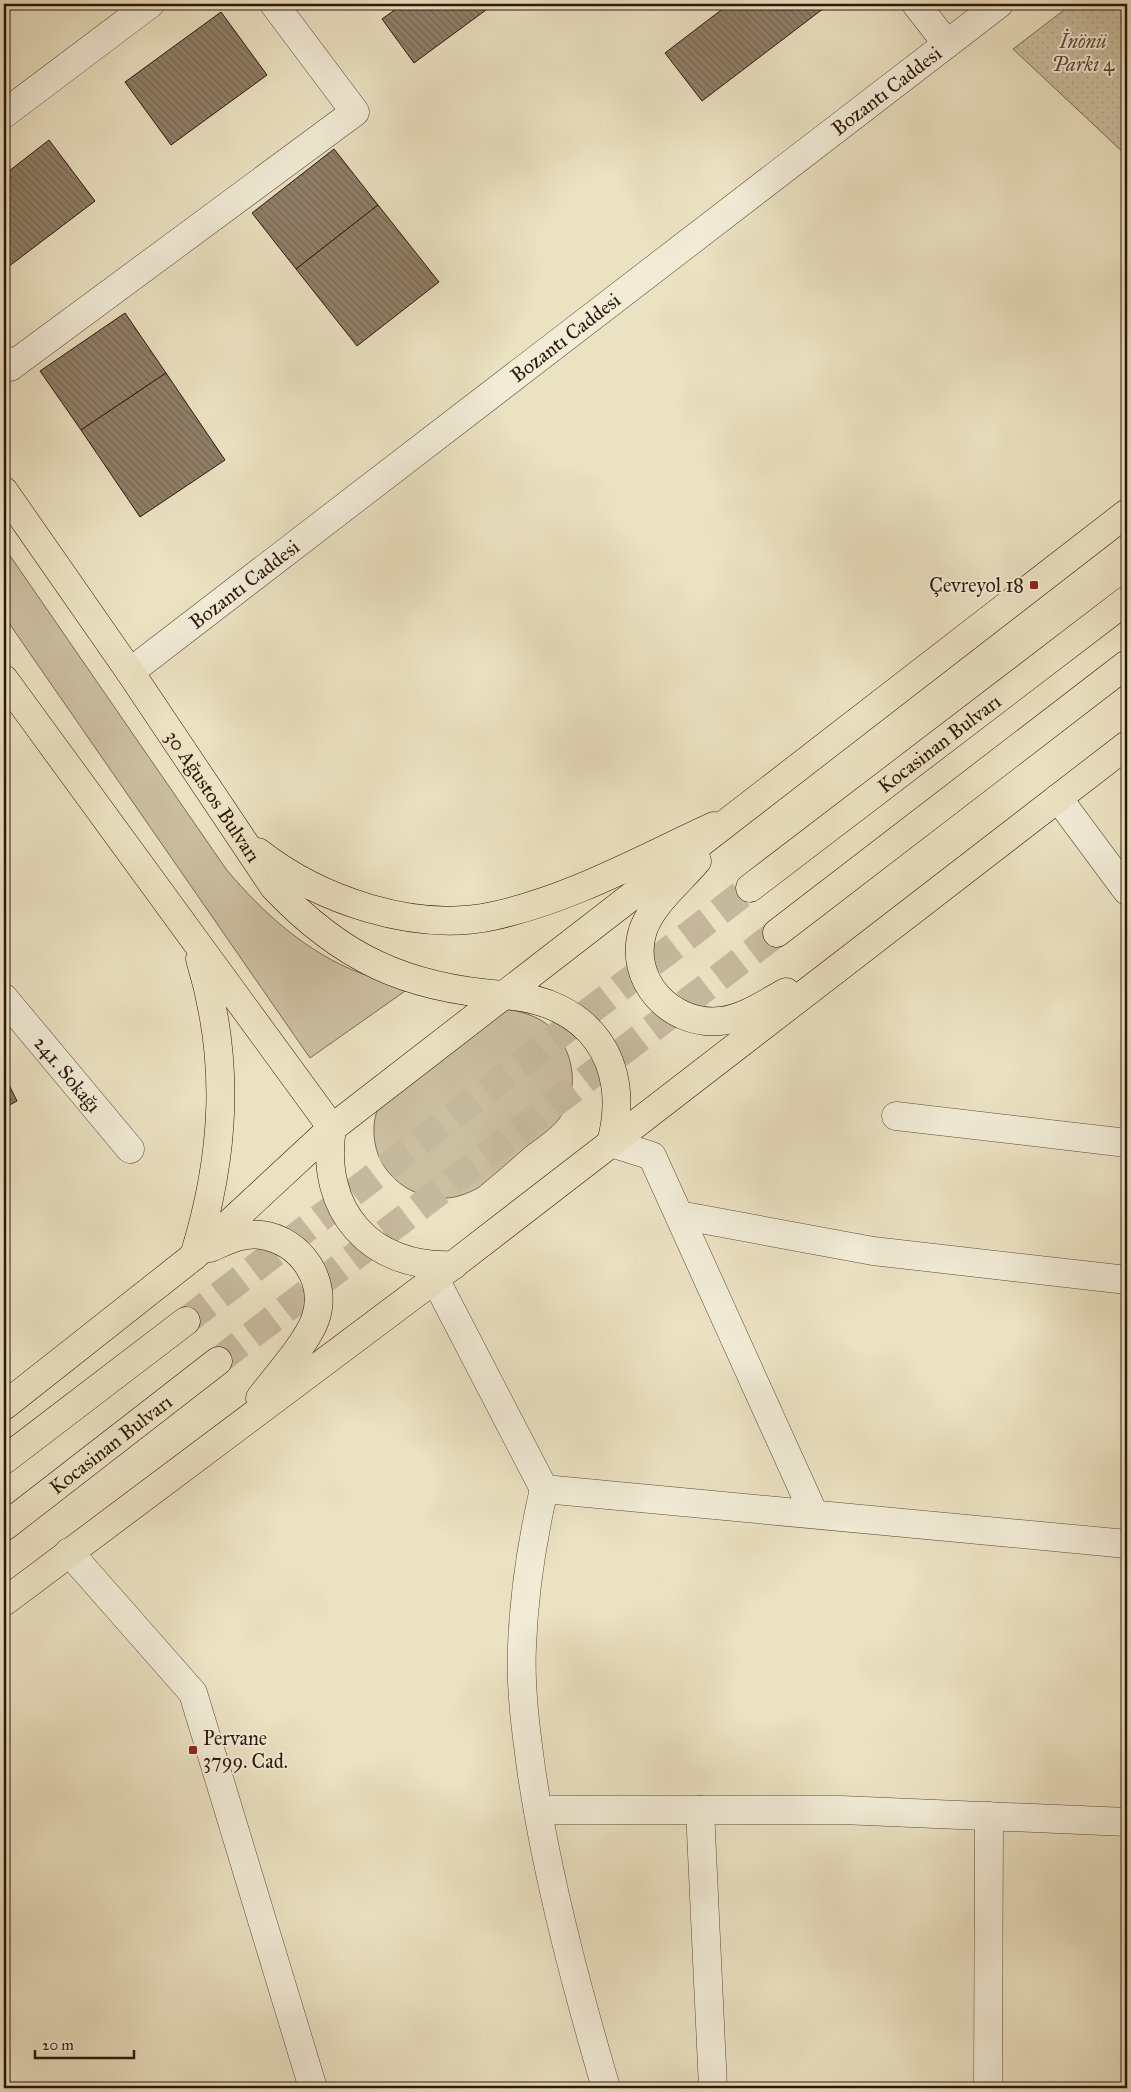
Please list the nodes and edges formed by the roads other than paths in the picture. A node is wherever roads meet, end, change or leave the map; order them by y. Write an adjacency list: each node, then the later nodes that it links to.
1 (150, 4): 6 (street)
2 (274, 4): 7 (street)
3 (916, 4): 5 (street)
4 (1000, 4): 5 (street, Bozantı Caddesi)
5 (947, 44): 12 (street, Bozantı Caddesi)
6 (4, 114)
7 (4, 359)
8 (4, 491): 12 (main road, 30 Ağustos Bulvarı)
9 (1127, 514): 16 (main road)
10 (1127, 600): 18 (main road, Kocasinan Bulvarı)
11 (1127, 664): 20 (main road)
12 (130, 672): 17 (main road, 30 Ağustos Bulvarı)
13 (4, 679): 21 (main road)
14 (1127, 745): 15 (main road)
15 (1058, 798): 19 (street); 22 (main road)
16 (735, 816): 17 (main road); 22 (main road); 23 (main road)
17 (245, 842): 23 (main road, 30 Ağustos Bulvarı)
18 (750, 888)
19 (1127, 891)
20 (777, 933)
21 (196, 944): 26 (main road); 31 (main road)
22 (844, 963): 28 (main road)
23 (503, 995): 26 (main road); 28 (main road, 30 Ağustos Bulvarı)
24 (4, 998): 29 (street, 241. Sokağı)
25 (896, 1116): 27 (street)
26 (332, 1128): 31 (main road); 32 (main road)
27 (1120, 1136)
28 (611, 1143): 30 (street); 32 (main road)
29 (130, 1149)
30 (679, 1216): 33 (street); 40 (street)
31 (194, 1256): 36 (main road); 37 (main road)
32 (444, 1272): 37 (main road); 39 (street)
33 (1127, 1280)
34 (186, 1321): 38 (main road)
35 (218, 1360): 41 (main road, Kocasinan Bulvarı)
36 (4, 1406)
37 (241, 1423): 43 (main road)
38 (4, 1460)
39 (544, 1489): 40 (street); 45 (street)
40 (814, 1514): 42 (street)
41 (4, 1527)
42 (1127, 1544)
43 (69, 1552): 44 (main road); 49 (street)
44 (4, 1602)
45 (538, 1810): 46 (street); 50 (street)
46 (700, 1810): 47 (street); 51 (street)
47 (989, 1816): 48 (street); 52 (street)
48 (1127, 1822)
49 (313, 2088)
50 (606, 2088)
51 (713, 2088)
52 (988, 2088)

